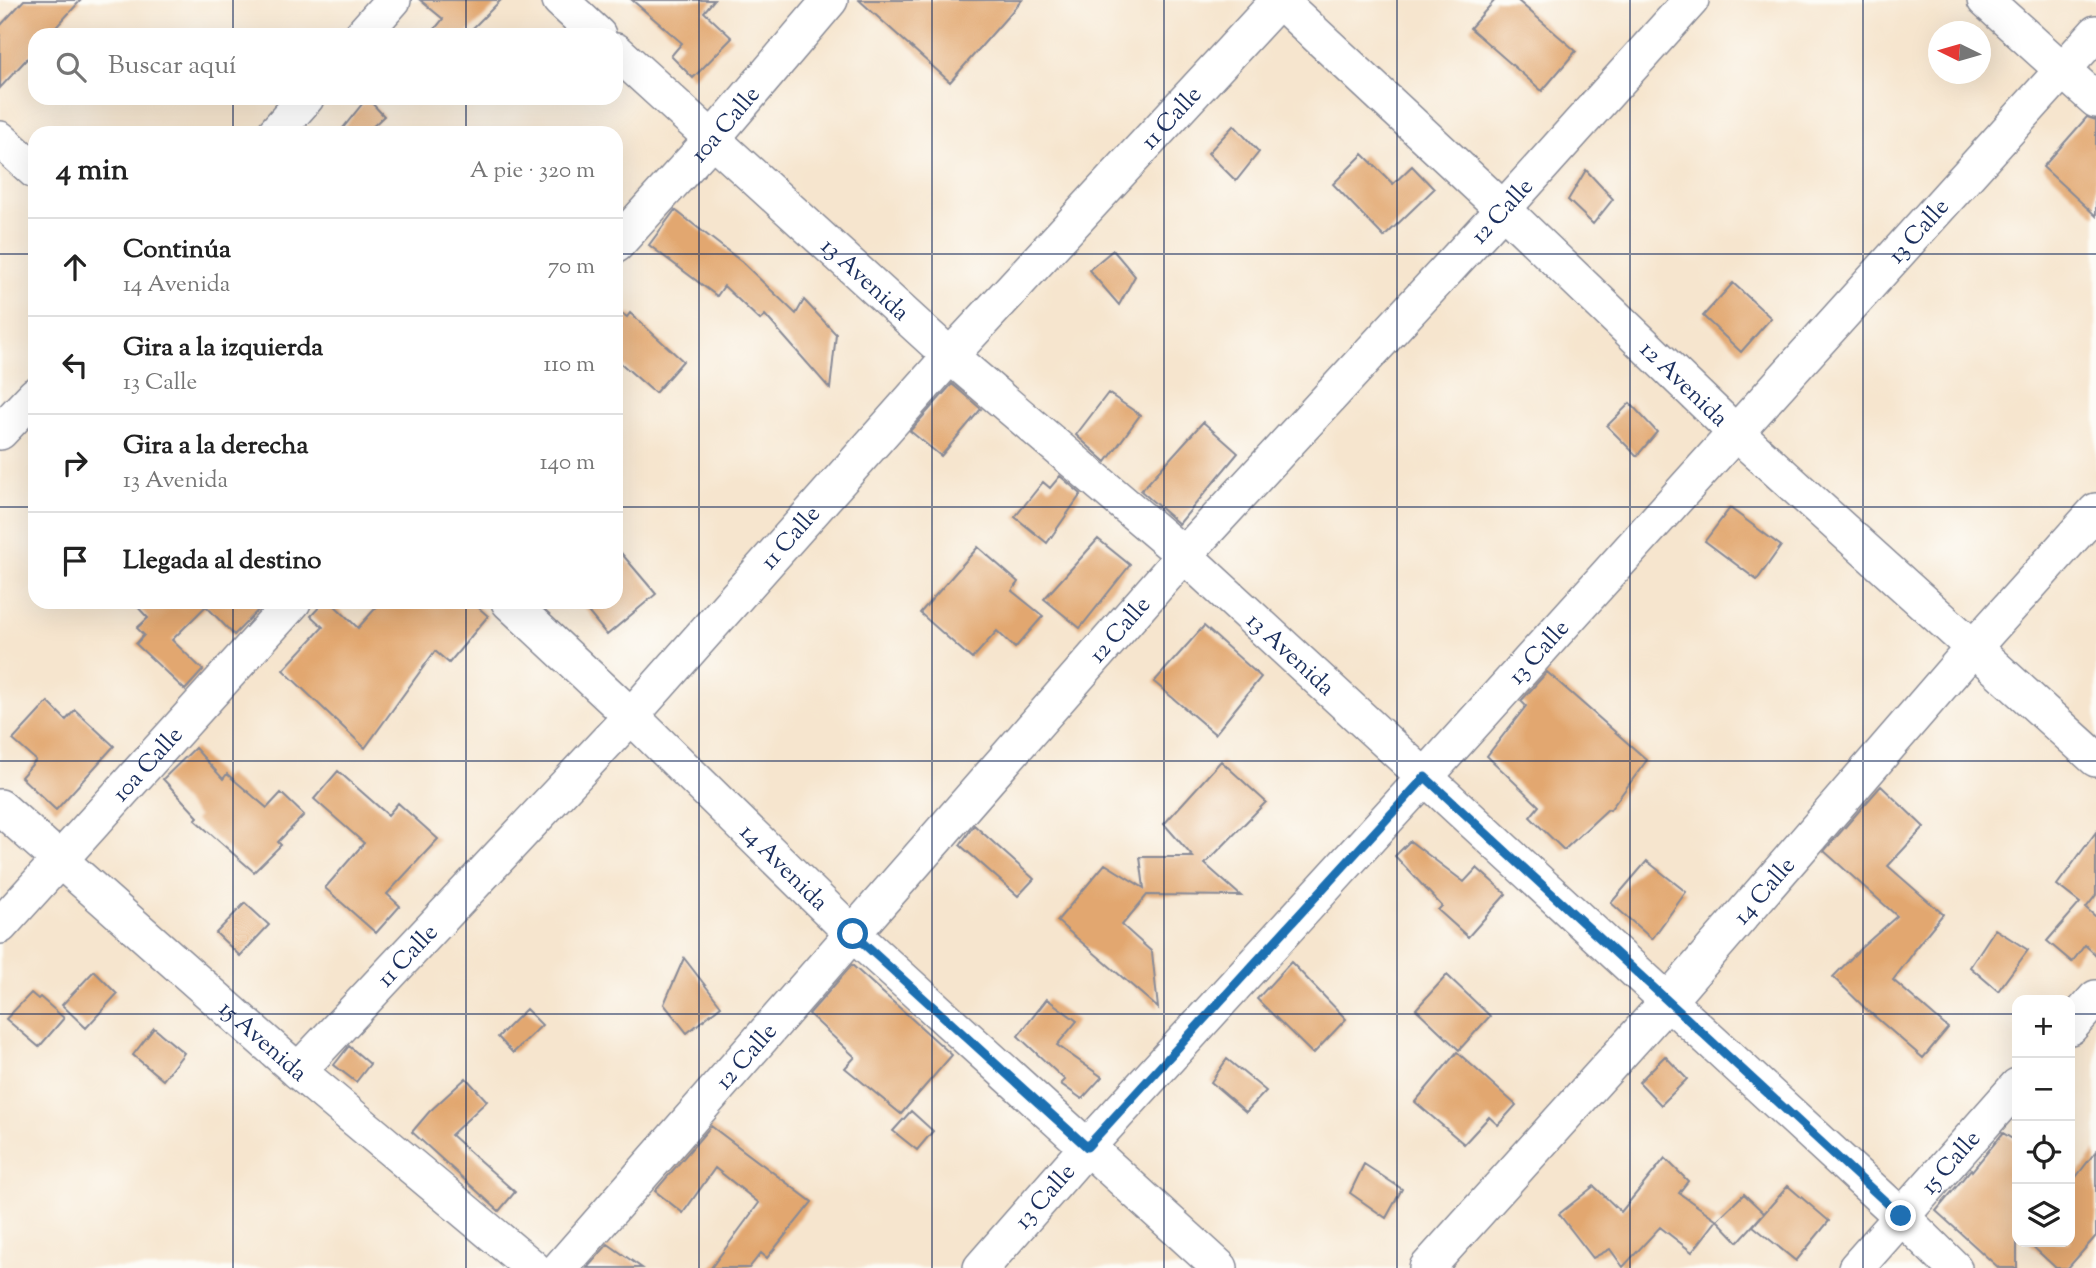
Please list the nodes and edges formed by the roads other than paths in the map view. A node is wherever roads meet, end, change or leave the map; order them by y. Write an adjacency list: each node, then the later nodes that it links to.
1 (393, 0): 7 (street)
2 (560, 0): 8 (street)
3 (830, 0): 16 (street, 10a Calle)
4 (1279, 0): 18 (street, 12 Avenida); 20 (street, 11 Calle)
5 (1691, 0): 18 (street, 12 Calle)
6 (1985, 0): 11 (street)
7 (368, 28)
8 (590, 28)
9 (2096, 33): 11 (street, 13 Calle)
10 (623, 57): 16 (street, 13 Avenida)
11 (2063, 70): 12 (street); 23 (street, 13 Calle)
12 (2096, 100)
13 (300, 105): 14 (street)
14 (281, 126)
15 (0, 139): 17 (street)
16 (712, 139): 19 (street, 10a Calle); 20 (street, 13 Avenida)
17 (28, 165)
18 (1503, 209): 23 (street, 12 Avenida); 25 (street, 12 Calle)
19 (623, 237)
20 (950, 356): 25 (street, 13 Avenida); 29 (street, 11 Calle)
21 (28, 402): 22 (street)
22 (0, 432)
23 (1735, 432): 28 (street, 12 Avenida); 31 (street, 13 Calle)
24 (2096, 511): 28 (street, 14 Calle)
25 (1184, 555): 31 (street, 13 Avenida); 35 (street, 12 Calle)
26 (287, 609): 33 (street, 10a Calle)
27 (516, 609): 29 (street, 14 Avenida)
28 (1973, 648): 30 (street, 12 Avenida); 37 (street, 14 Calle)
29 (631, 716): 35 (street, 14 Avenida); 39 (street, 11 Calle)
30 (2096, 760)
31 (1425, 777): 37 (street, 13 Avenida); 41 (street, 13 Calle)
32 (0, 807): 33 (street, 15 Avenida)
33 (59, 860): 34 (street, 10a Calle); 39 (street, 15 Avenida)
34 (0, 926)
35 (853, 934): 41 (street, 14 Avenida); 44 (street, 12 Calle)
36 (2096, 998): 38 (street)
37 (1667, 1002): 42 (street, 13 Avenida); 47 (street, 14 Calle)
38 (2075, 1021)
39 (298, 1071): 43 (street, 15 Avenida)
40 (2012, 1092): 42 (street, 15 Calle)
41 (1087, 1147): 45 (street, 13 Calle); 46 (street, 14 Avenida)
42 (1901, 1216): 48 (street, 15 Calle); 49 (street, 13 Avenida)
43 (533, 1268)
44 (559, 1268)
45 (981, 1268)
46 (1220, 1268)
47 (1427, 1268)
48 (1856, 1268)
49 (1954, 1268)

